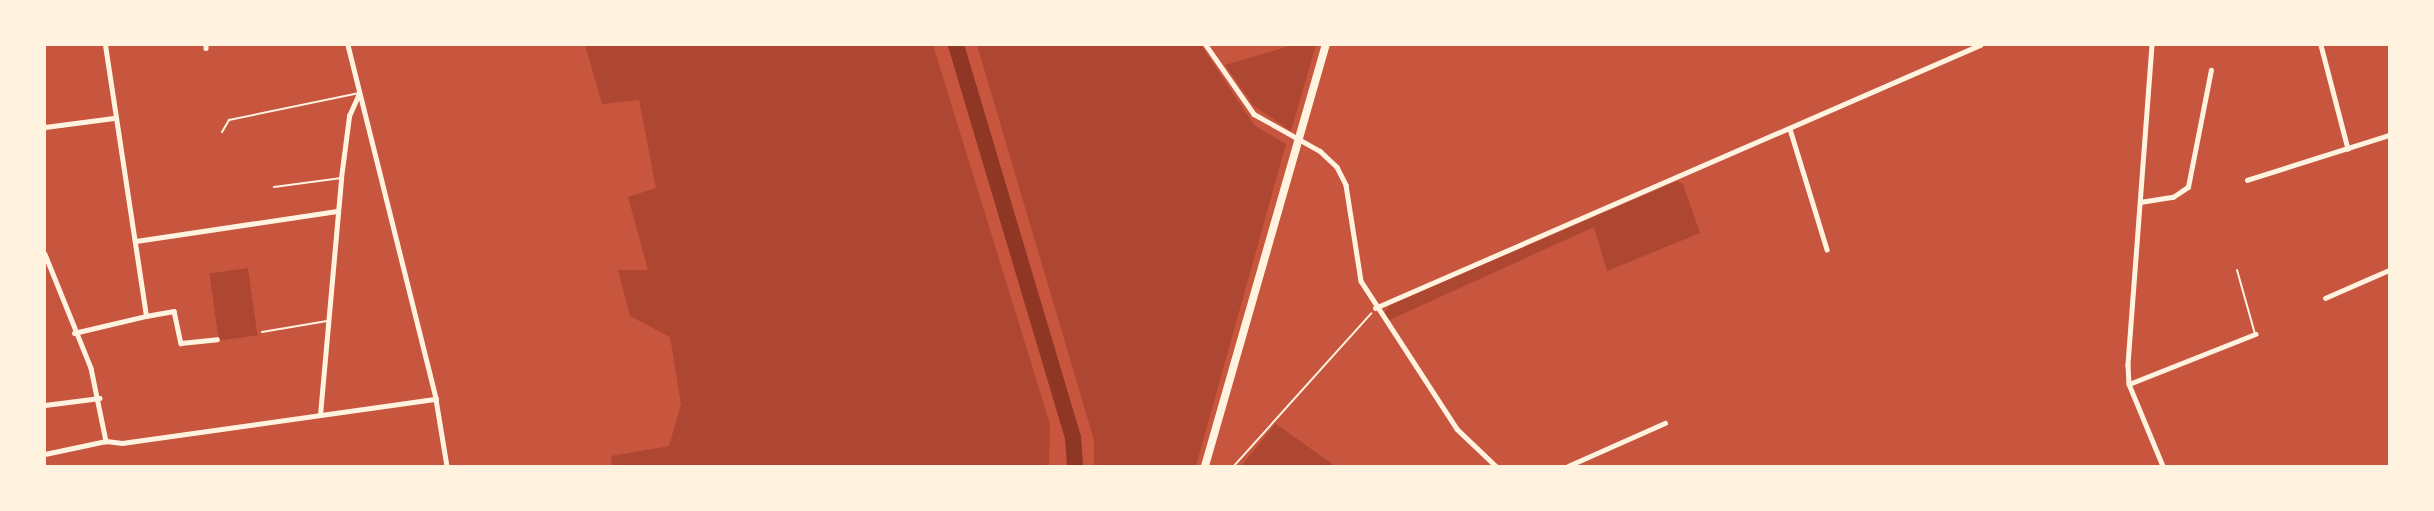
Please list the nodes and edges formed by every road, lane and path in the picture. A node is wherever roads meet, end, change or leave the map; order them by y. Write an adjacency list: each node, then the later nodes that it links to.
1 (105, 45): 10 (street)
2 (348, 45): 9 (street)
3 (1206, 45): 27 (street)
4 (1326, 45): 43 (main road)
5 (1980, 45): 12 (street)
6 (2152, 45): 19 (street)
7 (2321, 45): 15 (street)
8 (2211, 70): 19 (street)
9 (359, 93): 13 (lane); 16 (street); 36 (street)
10 (112, 117): 11 (street); 21 (street)
11 (45, 127)
12 (1790, 129): 22 (street); 27 (street)
13 (222, 132)
14 (2389, 135): 15 (street)
15 (2348, 149): 17 (street)
16 (341, 177): 18 (lane); 20 (street)
17 (2247, 180)
18 (274, 187)
19 (2140, 202): 34 (street)
20 (338, 211): 21 (street); 29 (street)
21 (136, 241): 28 (street)
22 (1827, 249)
23 (45, 251): 31 (street)
24 (2236, 270): 32 (lane)
25 (2389, 270): 26 (street)
26 (2325, 298)
27 (1375, 308): 44 (path); 45 (street)
28 (146, 316): 31 (street); 33 (street)
29 (327, 321): 30 (lane); 38 (street)
30 (262, 332)
31 (74, 333): 35 (street)
32 (2255, 334): 34 (street)
33 (217, 339)
34 (2129, 384): 47 (street)
35 (100, 398): 37 (street); 40 (street)
36 (436, 399): 38 (street); 42 (street)
37 (45, 405)
38 (320, 414): 40 (street)
39 (1665, 423): 46 (street)
40 (106, 441): 41 (street)
41 (45, 454)
42 (447, 466)
43 (1205, 466)
44 (1234, 466)
45 (1496, 466)
46 (1568, 466)
47 (2163, 466)

